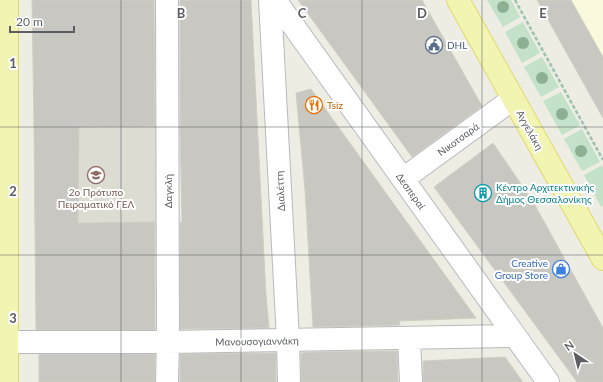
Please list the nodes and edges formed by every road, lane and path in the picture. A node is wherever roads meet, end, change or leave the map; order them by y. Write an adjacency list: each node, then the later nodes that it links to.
1 (7, 0): 14 (main road)
2 (167, 0): 15 (street, Δαγκλή)
3 (270, 0): 13 (street, Διαλέττη)
4 (275, 0): 9 (street, Δεσπεραί)
5 (458, 0): 7 (main road, Αγγελάκη)
6 (515, 0): 8 (path)
7 (512, 99): 9 (street, Νικοτσαρά); 10 (main road, Αγγελάκη)
8 (603, 160)
9 (403, 179): 11 (street, Δεσπεραί)
10 (603, 259)
11 (515, 336): 12 (street, Μανουσογιαννάκη); 20 (street, Δεσπεραί)
12 (409, 338): 13 (street, Μανουσογιαννάκη); 19 (street)
13 (288, 340): 15 (street, Μανουσογιαννάκη); 18 (street, Διαλέττη)
14 (3, 342): 15 (street, Μανουσογιαννάκη); 16 (main road)
15 (168, 342): 17 (street, Δαγκλή)
16 (7, 382)
17 (167, 382)
18 (289, 382)
19 (411, 382)
20 (548, 382)

